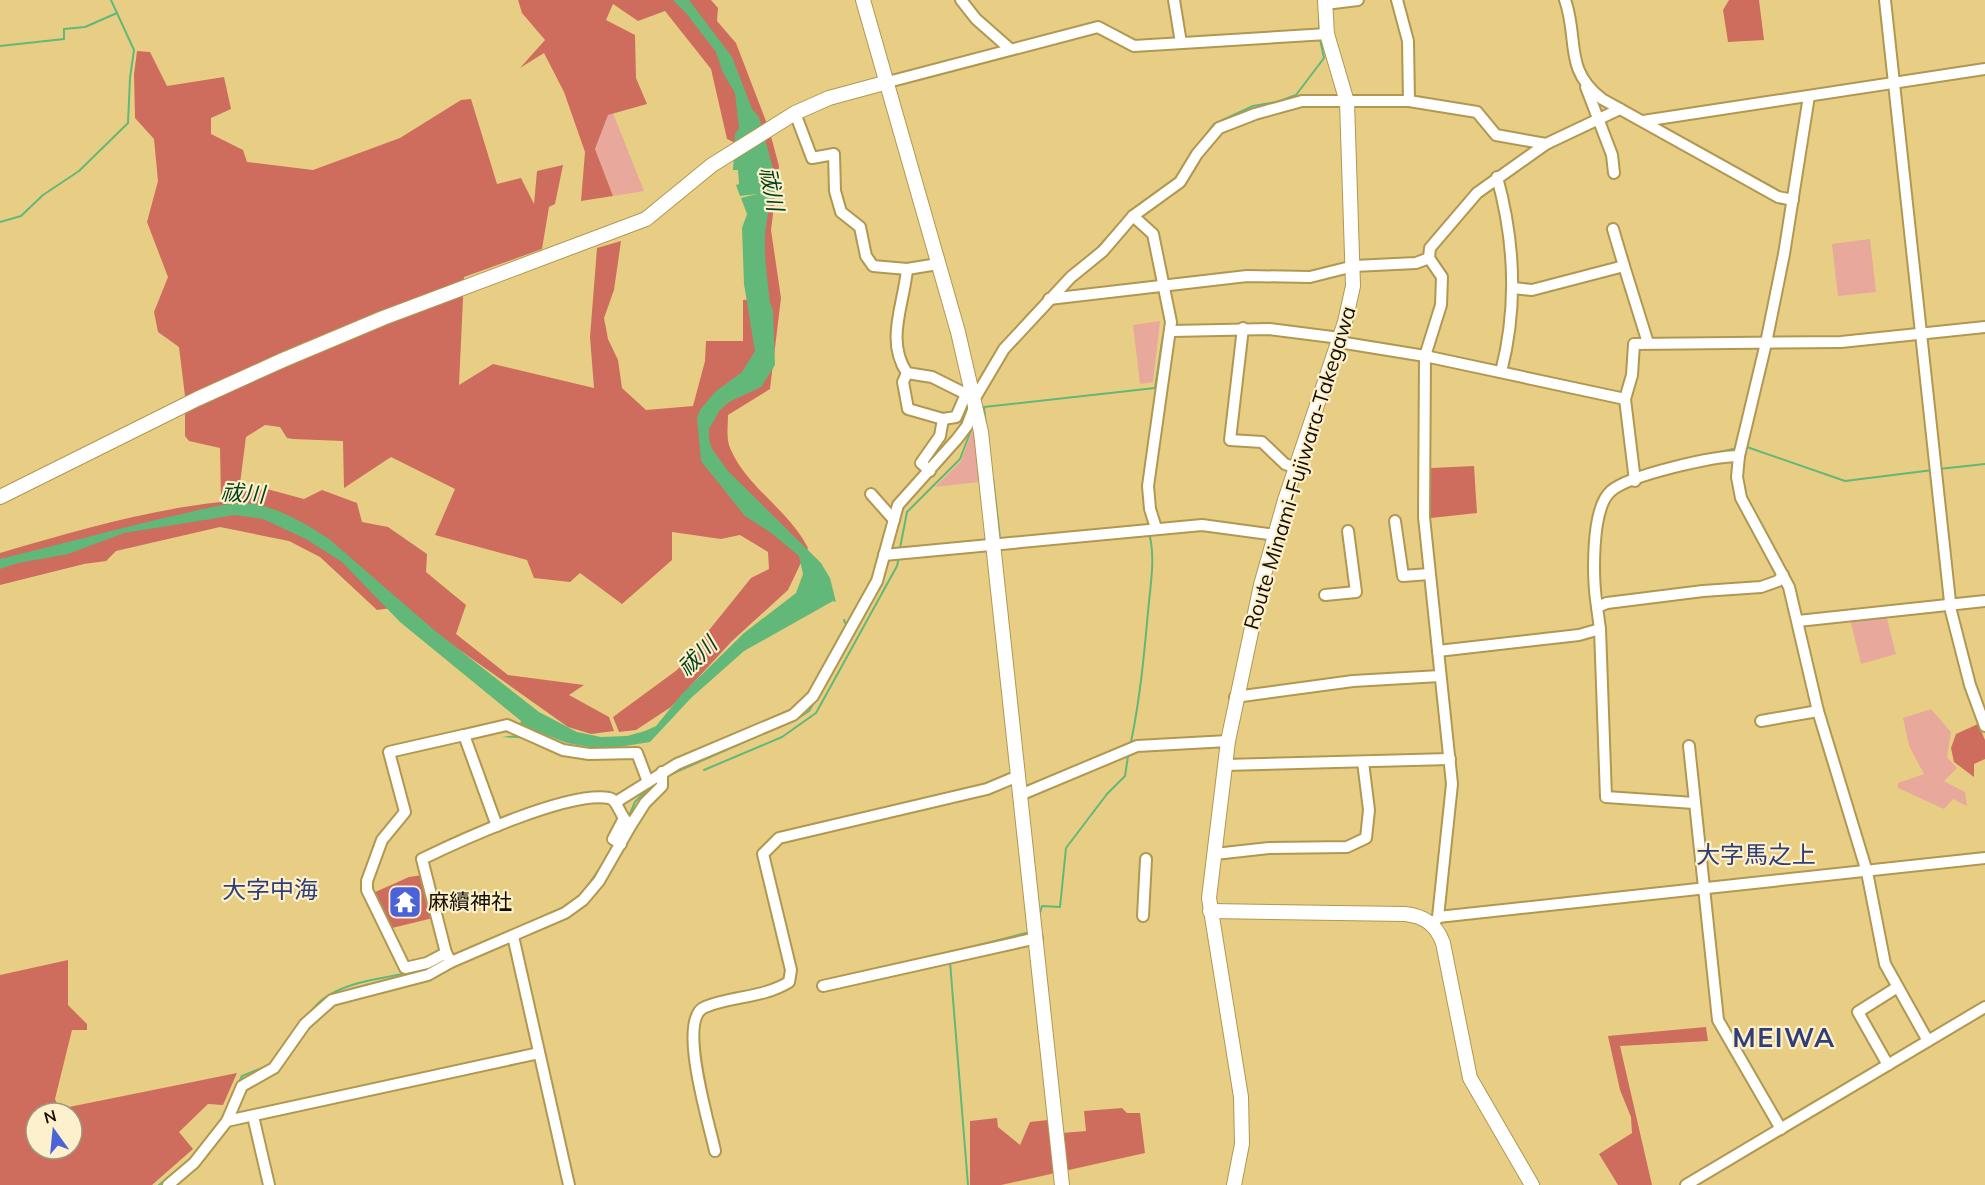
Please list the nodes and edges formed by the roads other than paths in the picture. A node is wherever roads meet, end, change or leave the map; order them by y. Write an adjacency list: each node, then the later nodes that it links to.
1 (863, 0): 13 (street)
2 (961, 0): 11 (street)
3 (1174, 0): 10 (street)
4 (1358, 0): 8 (street)
5 (1397, 0): 17 (street)
6 (1565, 0): 15 (street)
7 (1885, 0): 14 (street)
8 (1325, 2): 9 (street, Route Minami-Fujiwara-Takegawa)
9 (1327, 34): 10 (street); 18 (street, Route Minami-Fujiwara-Takegawa)
10 (1181, 43): 11 (street)
11 (1010, 49): 13 (street)
12 (1985, 69): 14 (street)
13 (888, 82): 20 (street); 30 (street)
14 (1894, 82): 16 (street); 40 (street)
15 (1586, 87): 19 (street); 21 (street)
16 (1809, 96): 22 (street); 26 (street)
17 (1409, 101): 18 (street); 23 (street)
18 (1347, 102): 27 (street); 31 (street, Route Minami-Fujiwara-Takegawa)
19 (1620, 109): 21 (street); 22 (street)
20 (795, 114): 33 (street); 55 (street)
21 (1598, 120): 23 (street); 24 (street)
22 (1643, 121): 26 (street)
23 (1546, 144): 25 (street)
24 (1614, 173)
25 (1497, 177): 29 (street); 35 (street)
26 (1793, 200): 43 (street)
27 (1133, 216): 34 (street); 36 (street)
28 (1613, 229): 32 (street)
29 (1429, 258): 31 (street); 44 (street)
30 (938, 264): 33 (street); 47 (street)
31 (1354, 266): 34 (street); 41 (street, Route Minami-Fujiwara-Takegawa)
32 (1624, 266): 35 (street); 42 (street)
33 (907, 269): 46 (street)
34 (1164, 287): 36 (street); 39 (street)
35 (1513, 288): 45 (street)
36 (1049, 300): 47 (street)
37 (1985, 327): 40 (street)
38 (1243, 328): 39 (street); 41 (street); 51 (street)
39 (1171, 331): 58 (street)
40 (1921, 334): 43 (street); 67 (street)
41 (1339, 340): 44 (street); 51 (street, Route Minami-Fujiwara-Takegawa)
42 (1648, 343): 43 (street); 48 (street)
43 (1766, 343): 50 (street)
44 (1425, 356): 45 (street); 63 (street)
45 (1502, 370): 48 (street)
46 (907, 373): 47 (street); 49 (street)
47 (973, 397): 49 (street); 52 (street); 61 (street)
48 (1622, 400): 53 (street)
49 (944, 419): 52 (street)
50 (1739, 456): 53 (street); 64 (street)
51 (1296, 468): 60 (street, Route Minami-Fujiwara-Takegawa)
52 (930, 471): 56 (street)
53 (1634, 477): 68 (street)
54 (871, 494): 56 (street)
55 (0, 497)
56 (894, 520): 62 (street)
57 (1395, 521): 63 (street)
58 (1156, 528): 60 (street); 61 (street)
59 (1348, 531): 65 (street)
60 (1276, 535): 73 (street, Route Minami-Fujiwara-Takegawa)
61 (993, 546): 62 (street); 84 (street)
62 (886, 555): 83 (street)
63 (1429, 574): 71 (street)
64 (1783, 575): 68 (street); 69 (street)
65 (1325, 595)
66 (1985, 601): 67 (street)
67 (1951, 604): 69 (street); 76 (street)
68 (1597, 607): 70 (street)
69 (1798, 621): 74 (street)
70 (1600, 629): 71 (street); 88 (street)
71 (1438, 651): 72 (street)
72 (1440, 676): 73 (street); 80 (street)
73 (1235, 697): 78 (street, Route Minami-Fujiwara-Takegawa)
74 (1818, 711): 75 (street); 94 (street)
75 (1761, 721)
76 (1985, 726)
77 (464, 735): 85 (street); 90 (street); 101 (street)
78 (1228, 741): 82 (street, Route Minami-Fujiwara-Takegawa); 86 (street)
79 (1689, 746): 88 (street)
80 (1450, 759): 81 (street); 98 (street)
81 (1363, 762): 82 (street); 91 (street)
82 (1225, 765): 91 (street, Route Minami-Fujiwara-Takegawa)
83 (662, 772): 85 (street); 89 (street)
84 (1018, 776): 86 (street); 111 (street)
85 (648, 782): 87 (street)
86 (1020, 795): 100 (street)
87 (616, 802): 89 (street); 90 (street)
88 (1694, 803): 95 (street)
89 (627, 823): 99 (street)
90 (497, 826): 101 (street)
91 (1215, 854): 96 (street, Route Minami-Fujiwara-Takegawa)
92 (1985, 858): 94 (street)
93 (1146, 859): 97 (street)
94 (1867, 872): 95 (street); 103 (street)
95 (1704, 889): 98 (street); 110 (street)
96 (1210, 911): 98 (street); 116 (street, Route Minami-Fujiwara-Takegawa)
97 (1143, 916)
98 (1436, 921): 117 (street)
99 (513, 936): 101 (street); 106 (street)
100 (1037, 938): 102 (street); 115 (street)
101 (448, 958): 109 (street)
102 (823, 986)
103 (1896, 988): 105 (street); 107 (street)
104 (1985, 1007): 105 (street)
105 (1928, 1041): 107 (street)
106 (539, 1053): 108 (street); 114 (street)
107 (1888, 1065): 110 (street)
108 (253, 1116): 109 (street); 113 (street)
109 (227, 1121): 112 (street)
110 (1781, 1129): 118 (street)
111 (716, 1151)
112 (168, 1185)
113 (269, 1185)
114 (569, 1185)
115 (1062, 1185)
116 (1234, 1185)
117 (1532, 1185)
118 (1686, 1185)

